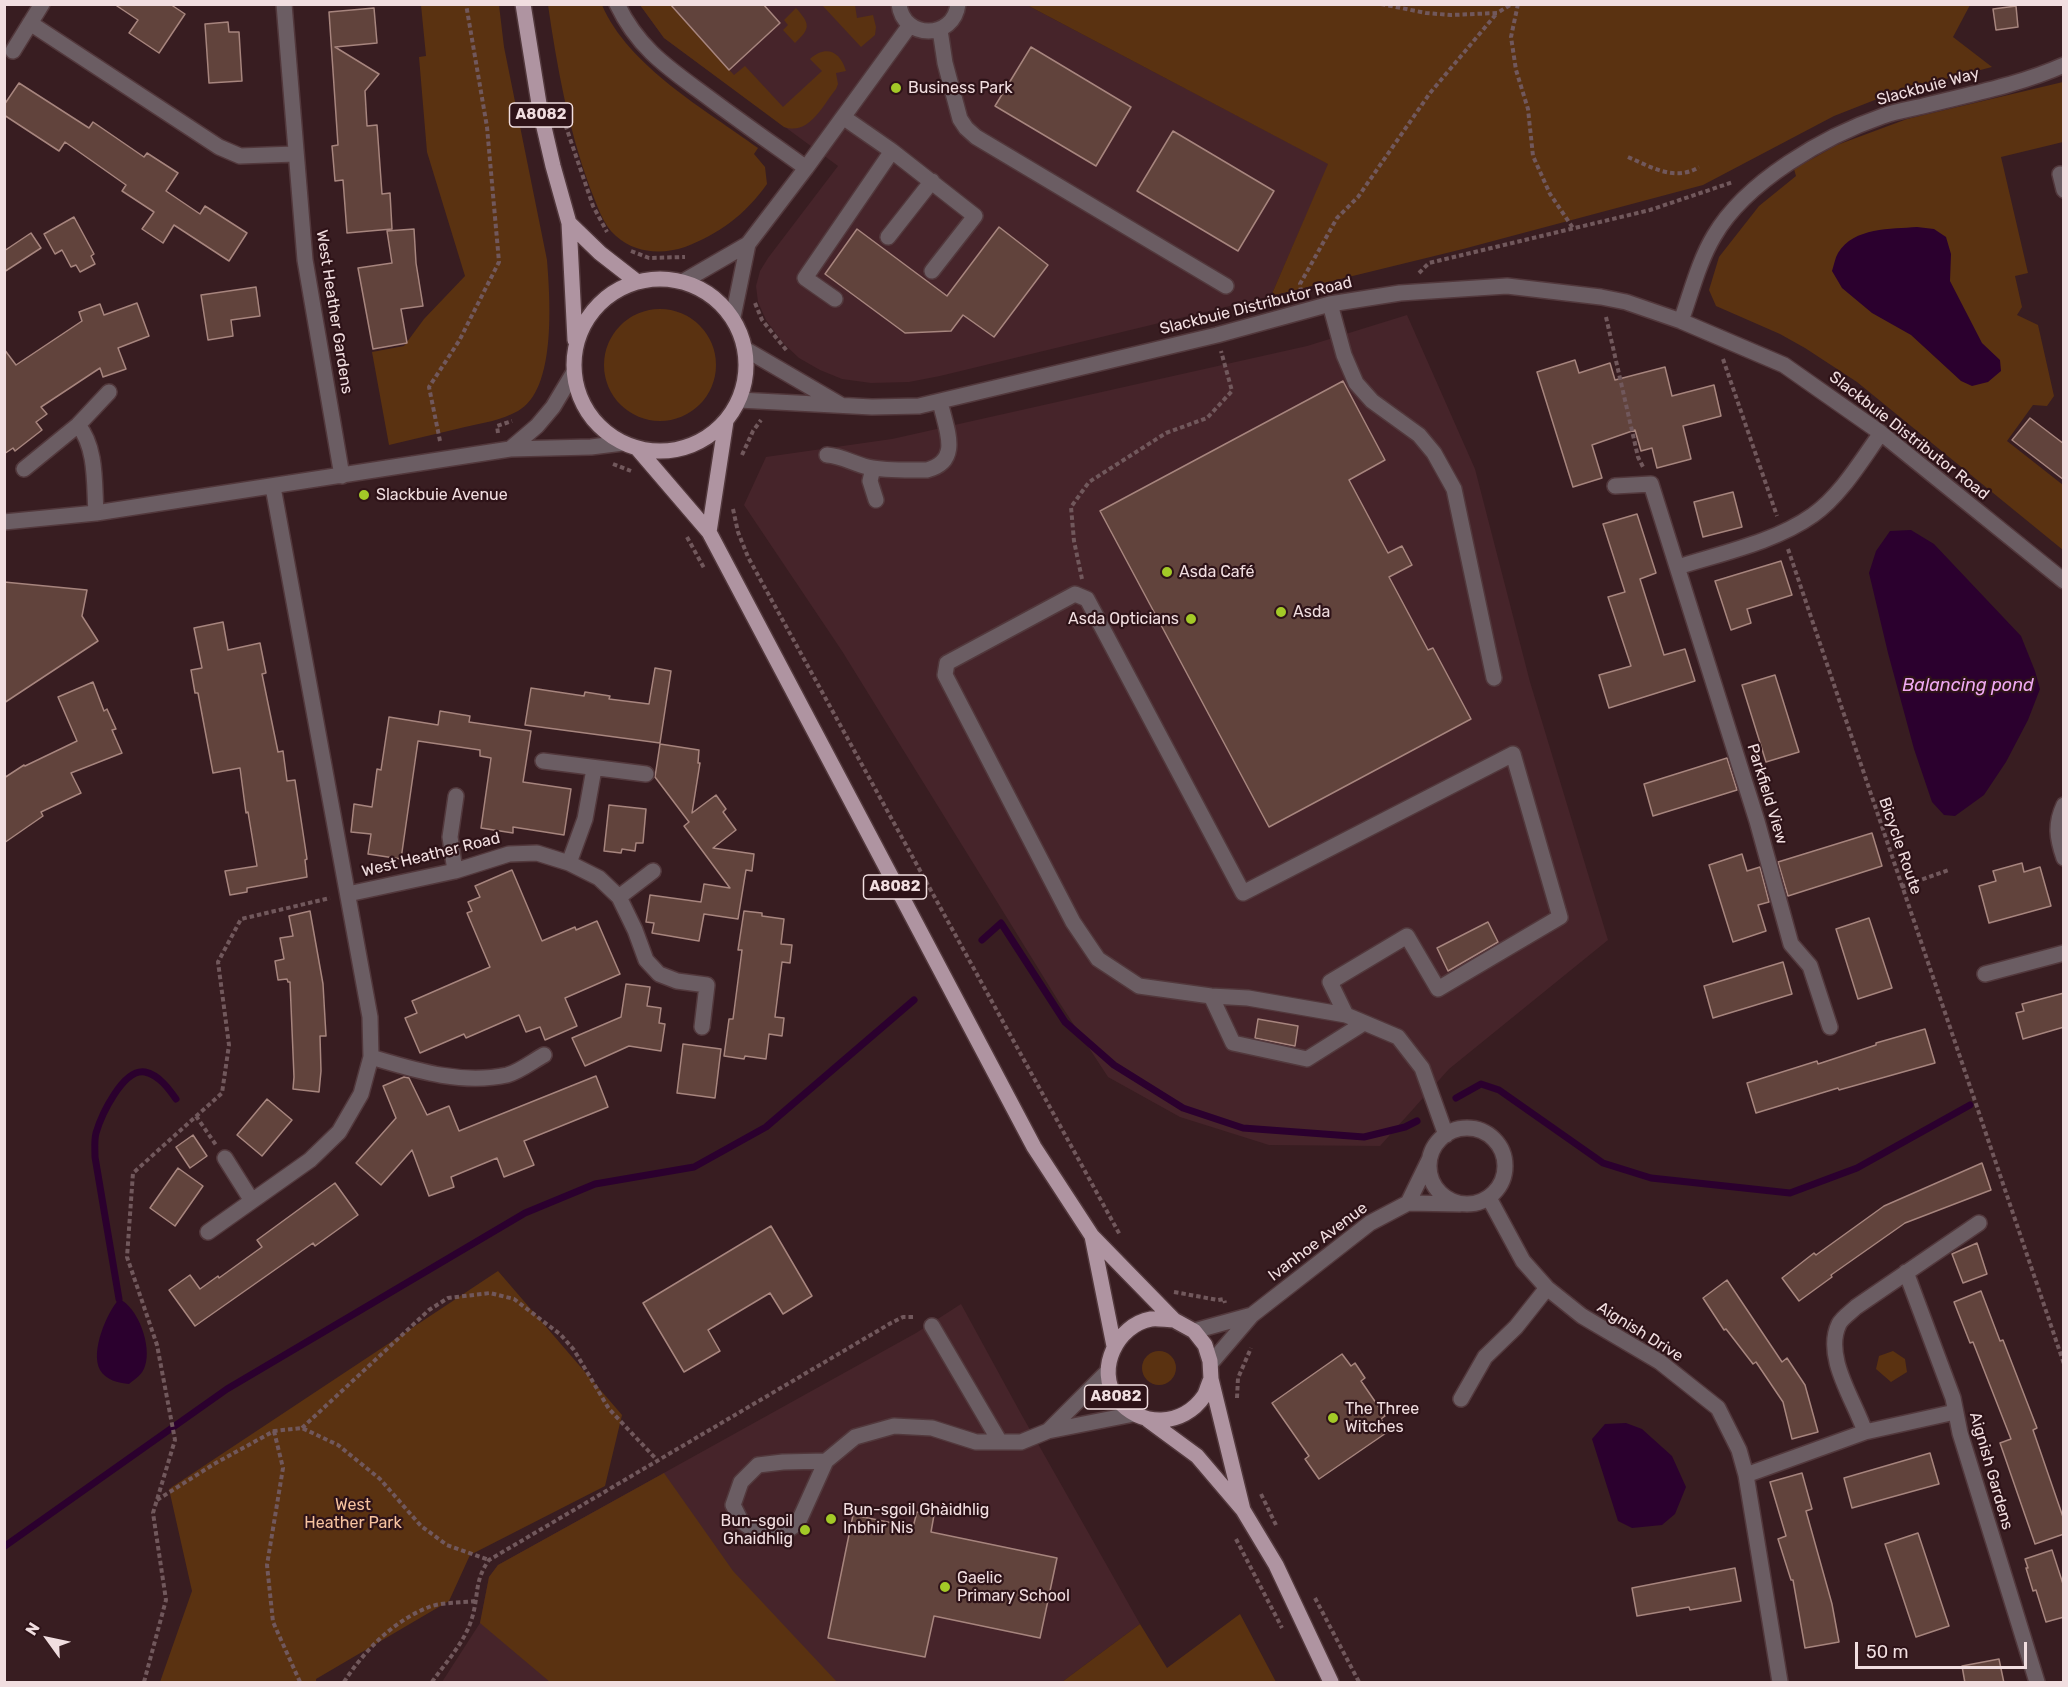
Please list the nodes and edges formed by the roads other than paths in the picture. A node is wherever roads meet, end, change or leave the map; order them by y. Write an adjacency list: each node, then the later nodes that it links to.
1 (42, 4): 7 (street)
2 (284, 4): 14 (street, West Heather Gardens)
3 (523, 4): 19 (main road, A8082)
4 (617, 4): 15 (street)
5 (899, 4): 8 (street)
6 (958, 4): 9 (street)
7 (30, 23): 10 (street); 14 (street)
8 (909, 25): 9 (street); 12 (street)
9 (940, 30): 25 (street)
10 (13, 51)
11 (2064, 65): 29 (street, Slackbuie Way)
12 (843, 117): 13 (street); 15 (street)
13 (892, 151): 17 (street); 26 (street)
14 (295, 154): 45 (street, West Heather Gardens)
15 (806, 168): 21 (street)
16 (2060, 174): 18 (street)
17 (932, 181): 20 (street); 22 (street)
18 (2064, 190)
19 (569, 223): 23 (main road); 30 (main road, A8082)
20 (888, 237)
21 (747, 244): 24 (street); 28 (street)
22 (932, 271)
23 (636, 281): 24 (main road, A8082); 30 (main road, A8082)
24 (684, 281): 28 (main road, A8082)
25 (1226, 286)
26 (835, 299)
27 (1330, 303): 29 (street, Slackbuie Distributor Road); 35 (street, Slackbuie Distributor Road); 54 (street)
28 (733, 317): 31 (main road, A8082)
29 (1681, 321): 39 (street, Slackbuie Distributor Road)
30 (576, 346): 32 (main road, A8082)
31 (745, 349): 34 (main road, A8082); 36 (street)
32 (574, 372): 40 (main road, A8082); 41 (street)
33 (109, 392): 38 (street)
34 (739, 400): 36 (street, Slackbuie Distributor Road); 37 (main road, A8082)
35 (940, 401): 36 (street, Slackbuie Distributor Road); 43 (street)
36 (843, 406)
37 (726, 421): 40 (main road, A8082); 51 (main road, A8082)
38 (78, 425): 44 (street); 49 (street)
39 (1881, 433): 52 (street); 53 (street, Slackbuie Distributor Road)
40 (630, 446): 41 (street); 51 (main road, A8082)
41 (510, 449): 45 (street)
42 (827, 455): 43 (street)
43 (873, 468): 48 (street)
44 (24, 469)
45 (342, 476): 47 (street)
46 (1615, 486): 52 (street, Parkfield View)
47 (273, 487): 49 (street); 64 (street, West Heather Road)
48 (876, 500)
49 (96, 513): 50 (street)
50 (4, 522)
51 (708, 532): 84 (main road, A8082)
52 (1678, 567): 72 (street, Parkfield View)
53 (2064, 581)
54 (1494, 678)
55 (543, 761): 56 (street)
56 (594, 769): 57 (street); 61 (street)
57 (646, 774)
58 (456, 796): 62 (street)
59 (2064, 805): 60 (street)
60 (2064, 858)
61 (569, 863): 62 (street, West Heather Road); 65 (street, West Heather Road)
62 (455, 871): 64 (street, West Heather Road)
63 (653, 871): 65 (street)
64 (348, 894): 74 (street, West Heather Road)
65 (619, 897): 71 (street, West Heather Road)
66 (2064, 952): 67 (street)
67 (1985, 974)
68 (1211, 996): 69 (street); 69 (street); 70 (street)
69 (1346, 1015): 70 (street)
70 (1364, 1023): 75 (street)
71 (702, 1027)
72 (1830, 1027)
73 (544, 1055): 74 (street)
74 (371, 1057): 79 (street, West Heather Road)
75 (1446, 1135): 77 (street); 78 (street)
76 (225, 1158): 79 (street)
77 (1430, 1160): 80 (street); 81 (street)
78 (1489, 1198): 81 (street); 86 (street, Aignish Drive)
79 (252, 1201): 83 (street, West Heather Road)
80 (1408, 1203): 81 (street, Ivanhoe Avenue); 89 (street, Ivanhoe Avenue)
81 (1460, 1204)
82 (1979, 1223): 85 (street)
83 (208, 1232)
84 (1092, 1236): 87 (main road, A8082); 91 (main road, A8082)
85 (1906, 1272): 95 (street, Aignish Gardens); 98 (street)
86 (1547, 1288): 94 (street); 101 (street, Aignish Drive)
87 (1174, 1320): 90 (main road, A8082); 91 (main road)
88 (932, 1326): 99 (street)
89 (1234, 1326): 90 (street, Ivanhoe Avenue); 93 (street)
90 (1194, 1331): 93 (main road, A8082)
91 (1114, 1346): 92 (main road, A8082)
92 (1108, 1371): 96 (main road, A8082); 97 (street)
93 (1210, 1371): 96 (main road, A8082); 102 (main road, A8082)
94 (1461, 1399)
95 (1955, 1412): 98 (street); 105 (street, Aignish Gardens)
96 (1141, 1417): 97 (street); 102 (main road, A8082)
97 (1048, 1431): 99 (street)
98 (1865, 1432): 101 (street)
99 (1000, 1442): 100 (street)
100 (823, 1468): 100 (street)
101 (1746, 1474): 104 (street, Aignish Drive)
102 (1243, 1510): 103 (main road, A8082)
103 (1331, 1683)
104 (1780, 1683)
105 (2037, 1683)

